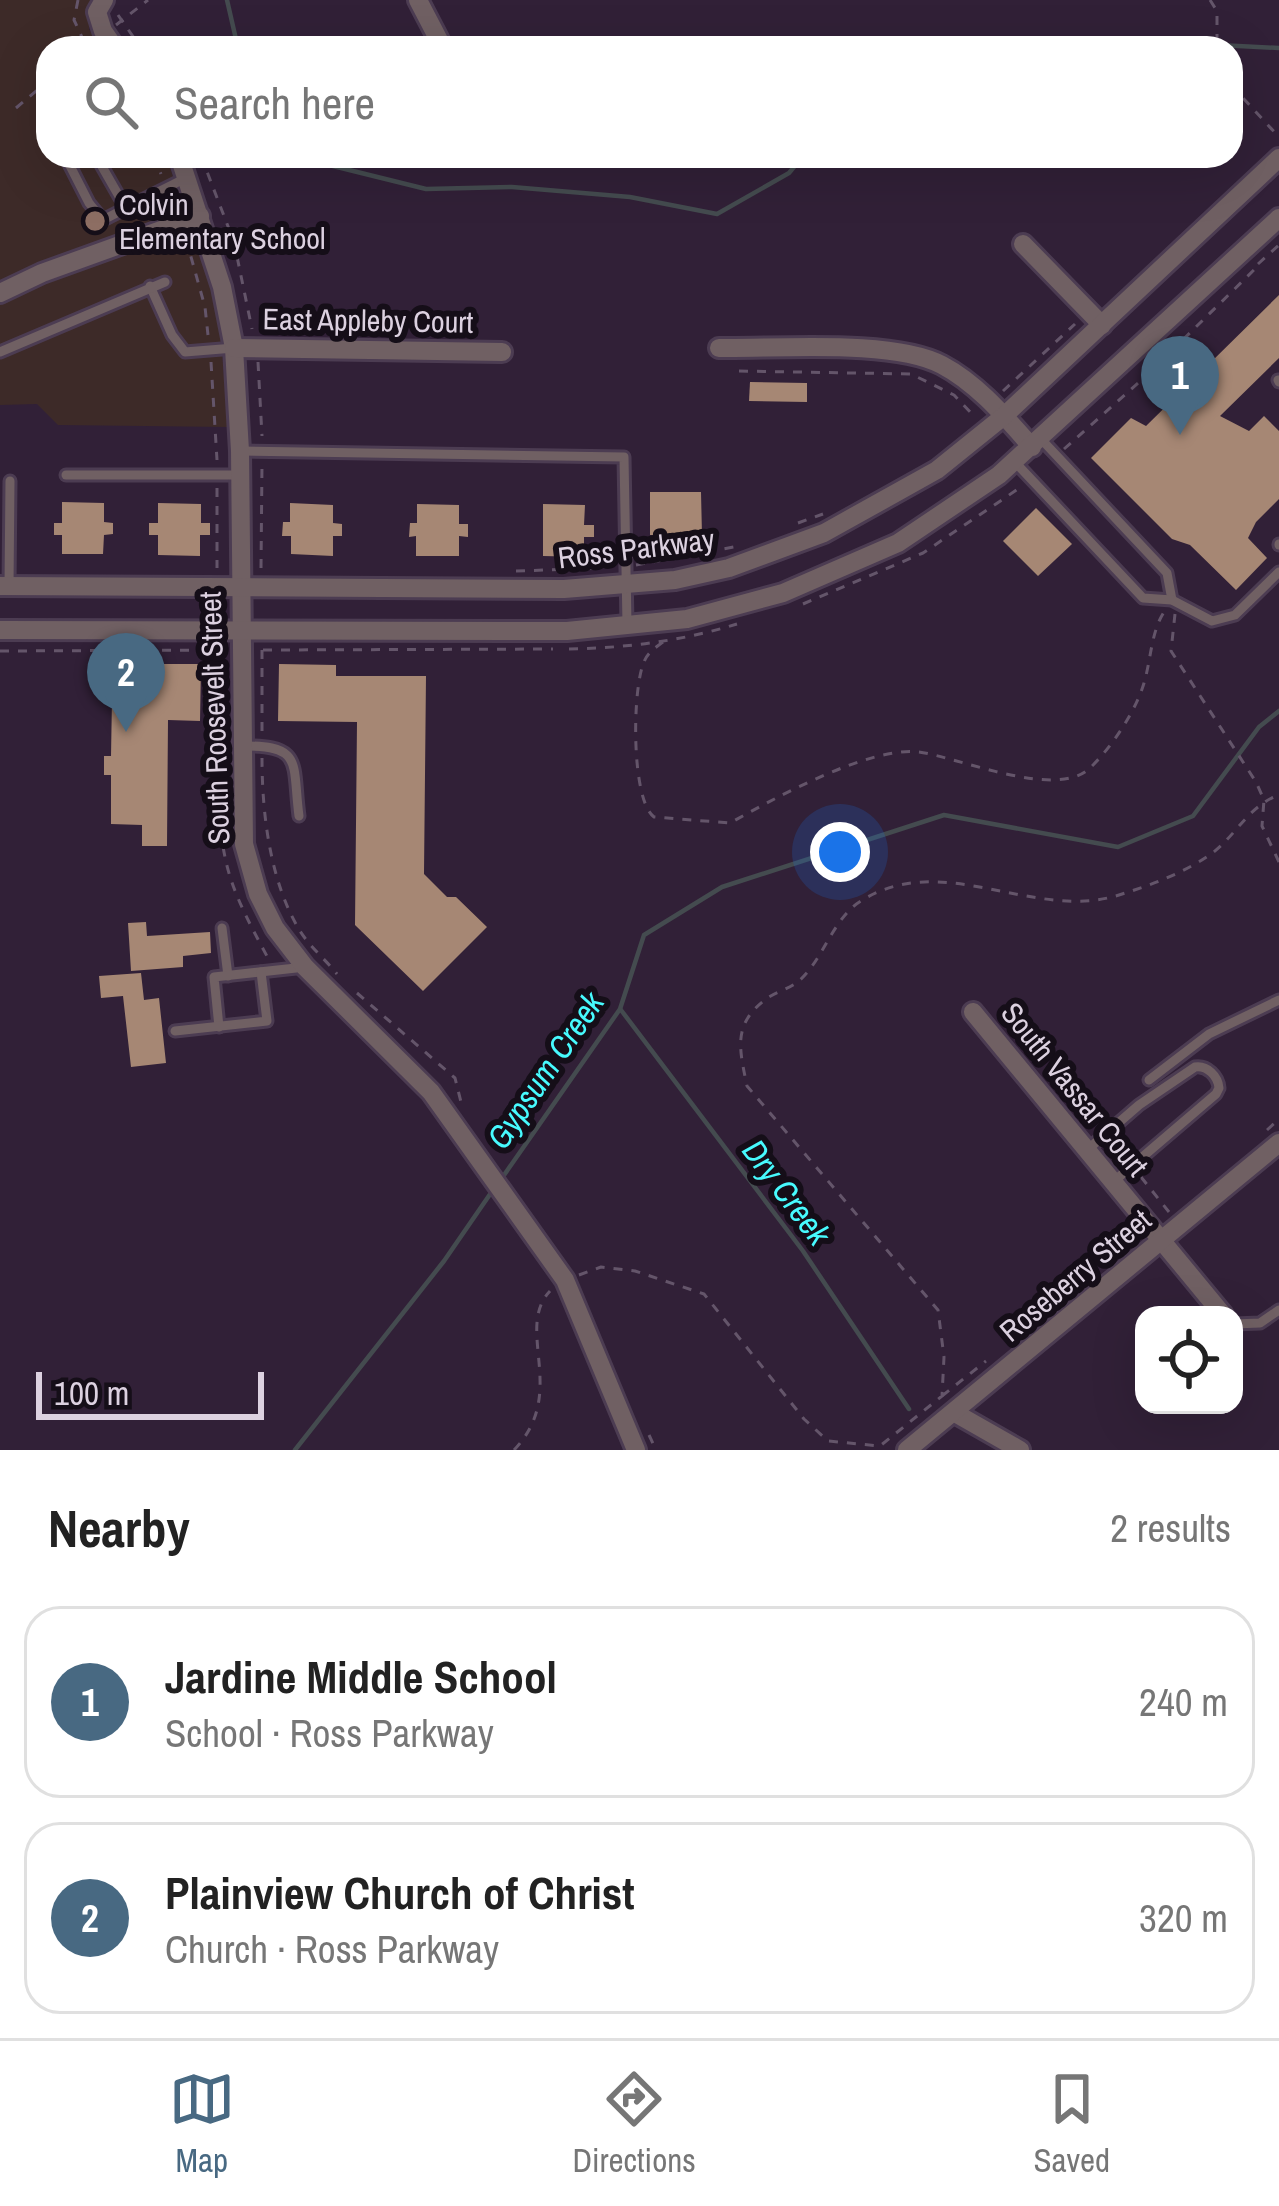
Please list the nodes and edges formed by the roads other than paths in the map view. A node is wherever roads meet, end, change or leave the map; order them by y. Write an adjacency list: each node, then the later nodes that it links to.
1 (418, 0): 4 (street)
2 (105, 7): 3 (street)
3 (107, 36)
4 (437, 36)
5 (1279, 158): 17 (street, Ross Parkway)
6 (71, 168): 10 (lane)
7 (103, 168): 10 (lane)
8 (184, 168): 9 (street, South Roosevelt Street)
9 (187, 177): 10 (lane); 12 (street, South Roosevelt Street)
10 (139, 202)
11 (1279, 218): 23 (street)
12 (190, 219): 16 (street); 18 (street, South Roosevelt Street)
13 (1022, 244): 17 (street)
14 (165, 281): 15 (lane)
15 (150, 286): 18 (lane); 20 (lane)
16 (0, 293)
17 (1095, 318): 22 (street, Ross Parkway)
18 (234, 348): 21 (street, East Appleby Court); 24 (street, South Roosevelt Street)
19 (719, 348): 22 (street)
20 (0, 352)
21 (502, 352)
22 (997, 409): 23 (street); 30 (street, Ross Parkway)
23 (1037, 443): 25 (street); 33 (lane)
24 (240, 451): 27 (street, South Roosevelt Street); 30 (lane)
25 (1015, 462): 33 (lane); 34 (street)
26 (66, 475): 27 (lane)
27 (240, 475): 32 (street, South Roosevelt Street)
28 (10, 482): 31 (lane)
29 (1279, 572): 33 (lane)
30 (624, 576): 32 (street, Ross Parkway); 34 (lane)
31 (5, 586): 32 (street, Ross Parkway)
32 (239, 588): 36 (street, South Roosevelt Street)
33 (1172, 600)
34 (627, 627): 36 (street)
35 (0, 630): 36 (street)
36 (240, 631): 37 (street, South Roosevelt Street)
37 (252, 746): 38 (lane); 40 (street, South Roosevelt Street)
38 (299, 816)
39 (222, 928): 42 (lane)
40 (305, 967): 41 (lane); 56 (street, South Roosevelt Street)
41 (261, 972): 42 (lane); 45 (lane)
42 (228, 976): 45 (lane)
43 (1279, 1000): 47 (lane)
44 (973, 1012): 49 (street, South Vassar Court)
45 (219, 1027): 46 (lane)
46 (175, 1031)
47 (1148, 1080)
48 (1279, 1143): 51 (street, Roseberry Street)
49 (1086, 1151): 50 (street, South Vassar Court); 50 (lane)
50 (1112, 1183): 51 (street, South Vassar Court)
51 (1161, 1242): 52 (street, South Vassar Court); 55 (street, Roseberry Street)
52 (1215, 1306)
53 (1279, 1310): 54 (lane)
54 (1243, 1324)
55 (955, 1413): 57 (street, Roseberry Street); 58 (street)
56 (636, 1450)
57 (907, 1450)
58 (1020, 1450)

